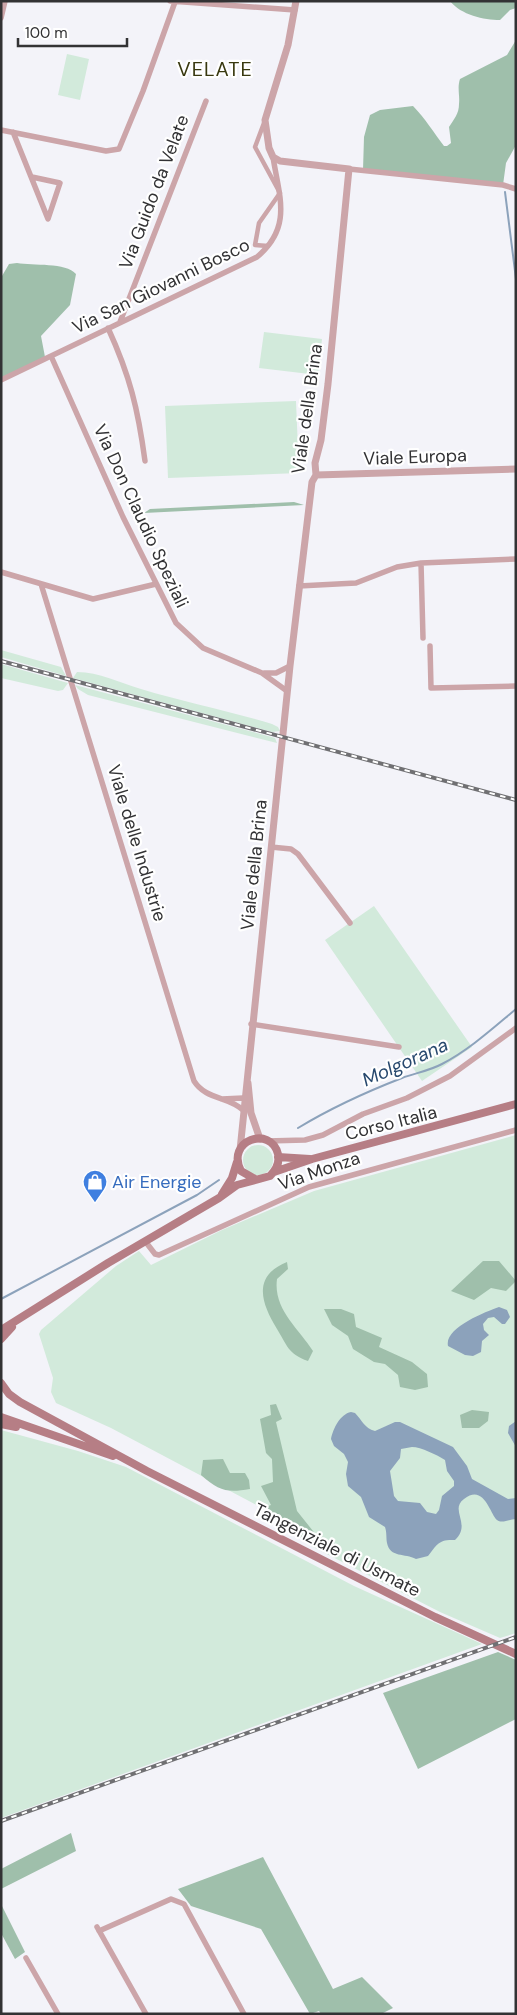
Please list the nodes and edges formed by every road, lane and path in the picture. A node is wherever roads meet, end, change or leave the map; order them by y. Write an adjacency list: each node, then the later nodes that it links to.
1 (5, 1): 6 (street)
2 (170, 1): 4 (street)
3 (296, 1): 5 (street)
4 (175, 2): 5 (street); 10 (street)
5 (295, 10): 8 (street)
6 (1, 18)
7 (206, 101): 17 (street, Via Guido da Velate)
8 (265, 120): 11 (street); 15 (street)
9 (1, 130): 10 (street)
10 (13, 132): 13 (street)
11 (273, 157): 12 (street); 15 (street, Via San Giovanni Bosco)
12 (349, 169): 14 (street); 23 (street, Viale della Brina)
13 (32, 178): 13 (street)
14 (516, 189)
15 (280, 193): 16 (street, Via San Giovanni Bosco); 16 (street)
16 (269, 246): 17 (street, Via San Giovanni Bosco)
17 (120, 322): 18 (street, Via San Giovanni Bosco)
18 (108, 328): 19 (street, Via San Giovanni Bosco); 21 (street)
19 (51, 356): 20 (street, Via San Giovanni Bosco); 28 (street, Via Don Claudio Speziali)
20 (1, 380)
21 (145, 461)
22 (516, 469): 23 (street, Viale Europa)
23 (316, 475): 29 (street, Viale della Brina)
24 (516, 559): 25 (street)
25 (421, 563): 29 (street); 30 (street)
26 (1, 572): 27 (street)
27 (41, 584): 28 (street); 43 (street, Viale delle Industrie)
28 (156, 584): 33 (street, Via Don Claudio Speziali)
29 (299, 586): 32 (street, Viale della Brina)
30 (423, 638)
31 (430, 646): 34 (street)
32 (290, 666): 33 (street); 35 (street, Viale della Brina)
33 (262, 673): 35 (street, Via Don Claudio Speziali)
34 (516, 686)
35 (287, 691): 36 (street, Viale della Brina)
36 (271, 847): 37 (street); 38 (street, Viale della Brina)
37 (350, 923)
38 (251, 1024): 40 (street); 41 (street, Viale della Brina)
39 (516, 1028): 47 (street)
40 (399, 1047)
41 (246, 1068): 42 (street, Viale della Brina); 45 (street, Viale della Brina)
42 (243, 1098): 43 (street); 45 (street, Viale della Brina)
43 (220, 1099): 45 (street, Viale delle Industrie)
44 (516, 1104): 51 (main road, Corso Italia)
45 (247, 1112): 48 (street, Viale della Brina); 49 (street, Viale della Brina)
46 (516, 1130): 56 (street, Via Monza)
47 (287, 1139): 48 (street); 50 (street)
48 (263, 1140): 49 (main road); 50 (main road)
49 (240, 1150): 52 (main road)
50 (278, 1154): 51 (main road); 53 (main road)
51 (312, 1159): 53 (main road, Corso Italia)
52 (238, 1161): 54 (main road); 55 (main road)
53 (274, 1172): 54 (main road)
54 (254, 1179): 55 (main road)
55 (219, 1198): 56 (main road)
56 (145, 1241): 57 (main road)
57 (19, 1320): 58 (main road); 59 (main road)
58 (1, 1330)
59 (1, 1339)
60 (1, 1383): 64 (main road)
61 (1, 1418): 63 (main road)
62 (1, 1424): 63 (main road)
63 (48, 1434): 64 (main road)
64 (147, 1471): 65 (main road, Tangenziale di Usmate)
65 (516, 1654)
66 (26, 1958): 67 (street)
67 (58, 2014)
68 (146, 2014): 69 (street)
69 (244, 2014)

